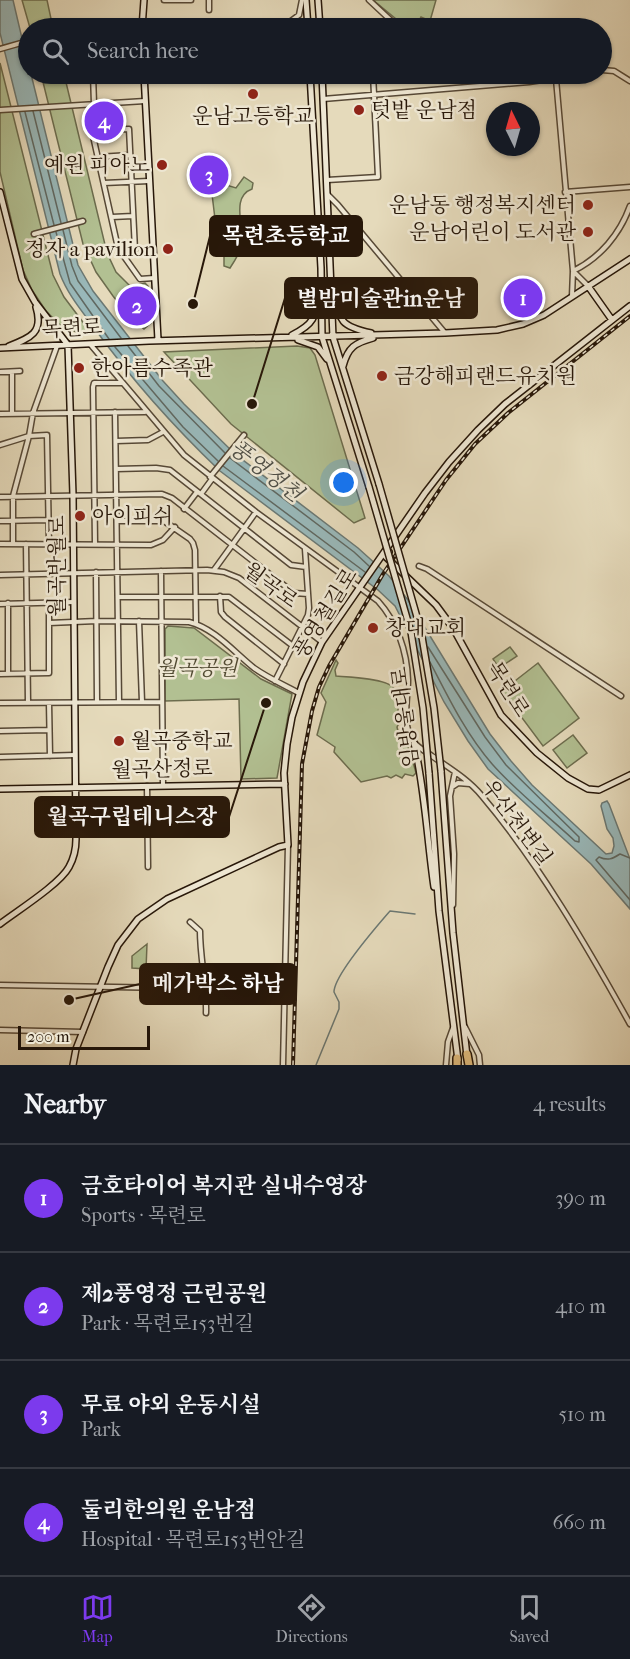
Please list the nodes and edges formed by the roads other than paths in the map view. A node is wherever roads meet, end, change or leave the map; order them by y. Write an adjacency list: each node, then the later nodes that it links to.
1 (144, 0): 9 (main road)
2 (164, 0): 3 (street)
3 (191, 0)
4 (209, 0): 8 (street)
5 (304, 0): 10 (street); 11 (main road)
6 (318, 0): 12 (main road)
7 (369, 0): 13 (street)
8 (209, 10)
9 (143, 18)
10 (295, 18)
11 (307, 18)
12 (319, 18)
13 (388, 18)
14 (18, 44): 15 (street)
15 (0, 49)
16 (612, 71): 17 (street)
17 (630, 81)
18 (93, 84): 28 (street)
19 (144, 84): 27 (main road)
20 (311, 84): 47 (main road, 임방울대로)
21 (322, 84): 26 (main road)
22 (373, 84): 25 (street)
23 (499, 84): 25 (street)
24 (556, 84): 38 (street)
25 (374, 95): 26 (street); 32 (street)
26 (323, 99): 32 (main road)
27 (145, 101): 28 (street); 34 (main road)
28 (94, 104): 29 (street)
29 (1, 110)
30 (130, 155): 31 (street); 31 (street); 33 (street)
31 (98, 157): 35 (street)
32 (327, 180): 39 (main road)
33 (132, 181): 34 (street); 35 (street); 41 (street)
34 (149, 181): 50 (main road)
35 (104, 183): 42 (street)
36 (630, 187): 38 (street)
37 (0, 192): 53 (main road)
38 (565, 192): 49 (street)
39 (327, 195): 48 (main road); 56 (street)
40 (630, 206): 49 (street)
41 (133, 216): 42 (street); 45 (street)
42 (112, 217): 45 (street)
43 (83, 221): 44 (street)
44 (34, 234)
45 (123, 256): 50 (street)
46 (630, 259): 51 (main road, 목련로)
47 (321, 268): 48 (main road); 59 (main road); 60 (main road, 임방울대로)
48 (330, 268): 57 (main road); 58 (main road)
49 (573, 272): 51 (street); 52 (street)
50 (154, 278): 61 (main road)
51 (588, 286): 52 (main road, 목련로); 55 (main road)
52 (572, 298): 56 (main road, 목련로)
53 (34, 302): 64 (main road); 65 (main road)
54 (630, 306): 55 (main road)
55 (612, 320): 110 (main road, 풍영철길로)
56 (445, 333): 57 (main road, 목련로)
57 (381, 335): 58 (main road, 목련로); 67 (main road)
58 (333, 336): 60 (main road, 목련로); 67 (main road)
59 (288, 337): 60 (main road, 목련로); 61 (main road, 목련로); 66 (main road)
60 (322, 337): 66 (main road, 임방울대로)
61 (158, 340): 62 (main road, 목련로)
62 (92, 343): 64 (main road, 목련로); 71 (street)
63 (57, 345): 64 (main road, 목련로); 65 (main road, 목련로); 76 (street)
64 (68, 345): 72 (main road, 월곡반월로)
65 (2, 348)
66 (332, 368): 174 (main road, 임방울대로, bridge)
67 (343, 368): 177 (main road, 임방울대로, bridge)
68 (20, 371): 70 (street)
69 (0, 372): 70 (street)
70 (12, 372): 78 (street)
71 (123, 383): 73 (street); 75 (street)
72 (71, 412): 73 (street); 76 (street); 88 (main road, 월곡반월로)
73 (94, 412): 74 (street); 89 (street)
74 (115, 412): 75 (street); 82 (street)
75 (146, 412): 79 (street)
76 (33, 413): 78 (street); 80 (street)
77 (0, 414): 78 (street)
78 (12, 414)
79 (163, 432): 82 (street); 85 (street)
80 (29, 436): 83 (street); 87 (street); 91 (street)
81 (242, 437): 85 (street)
82 (116, 441): 84 (street)
83 (0, 445)
84 (116, 469): 86 (street); 90 (street)
85 (211, 477): 86 (street); 94 (street)
86 (200, 494): 93 (street); 100 (street)
87 (48, 495): 88 (street); 91 (street); 95 (street)
88 (73, 495): 89 (street); 106 (main road, 월곡반월로)
89 (95, 495): 90 (street); 101 (street)
90 (116, 495): 93 (street); 98 (street)
91 (13, 496): 92 (street); 97 (street)
92 (0, 497)
93 (184, 509): 108 (street)
94 (256, 512): 100 (street); 109 (street)
95 (48, 520): 97 (street); 105 (street)
96 (0, 521): 97 (street)
97 (13, 521): 103 (street)
98 (117, 521): 99 (street); 107 (street)
99 (175, 527): 107 (street); 113 (street)
100 (244, 529): 108 (street); 112 (street)
101 (95, 543): 106 (street); 107 (street)
102 (0, 544): 103 (street)
103 (13, 544): 104 (street)
104 (26, 544): 105 (street); 119 (street)
105 (49, 544): 106 (street)
106 (74, 544): 118 (main road, 월곡반월로)
107 (117, 544): 116 (street)
108 (232, 546): 114 (street); 122 (street)
109 (305, 548): 112 (street); 121 (street)
110 (385, 555): 121 (main road, 풍영철길로); 164 (main road, 목련로)
111 (419, 566): 148 (street)
112 (306, 567): 122 (street)
113 (195, 571): 114 (street, 월곡로); 117 (street, 월곡로); 126 (street)
114 (214, 571): 139 (street, 월곡로)
115 (96, 572): 116 (street, 월곡로); 118 (street, 월곡로); 132 (street)
116 (117, 572): 117 (street, 월곡로); 124 (street)
117 (160, 572): 125 (street)
118 (74, 573): 119 (street, 월곡로); 127 (main road, 월곡반월로)
119 (27, 574): 120 (street, 월곡로); 130 (street)
120 (0, 575)
121 (360, 586): 140 (main road, 풍영철길로); 159 (street)
122 (308, 594): 139 (street)
123 (220, 596): 126 (street); 141 (street); 142 (street)
124 (118, 597): 125 (street); 133 (street)
125 (161, 597): 126 (street); 135 (street)
126 (195, 597): 138 (street)
127 (74, 602): 131 (street); 136 (main road, 월곡반월로)
128 (0, 603): 129 (street)
129 (8, 603): 130 (street); 145 (street)
130 (27, 603): 131 (street); 143 (street)
131 (49, 603): 137 (street)
132 (97, 621): 133 (street); 136 (street); 149 (street)
133 (118, 621): 134 (street); 150 (street)
134 (139, 621): 135 (street); 151 (street)
135 (162, 621): 138 (street); 152 (street)
136 (74, 622): 137 (street); 156 (main road, 월곡반월로)
137 (49, 623): 143 (street)
138 (196, 623): 146 (street)
139 (302, 626): 140 (street, 월곡로); 141 (street)
140 (322, 642): 147 (main road, 풍영철길로)
141 (293, 646): 142 (street)
142 (284, 664): 146 (street)
143 (28, 673): 145 (street); 154 (street)
144 (0, 674): 145 (street)
145 (8, 674)
146 (275, 681): 147 (street)
147 (299, 693): 165 (main road, 풍영철길로)
148 (621, 696)
149 (96, 702): 150 (street); 156 (street)
150 (119, 702): 151 (street)
151 (142, 702): 152 (street)
152 (162, 702): 167 (street)
153 (0, 703): 154 (street)
154 (28, 703): 155 (street)
155 (49, 703): 156 (street); 157 (street)
156 (74, 703): 160 (main road, 월곡반월로)
157 (50, 730): 158 (street); 161 (street)
158 (0, 731)
159 (414, 743): 163 (street, 우산천변길); 174 (main road)
160 (75, 755): 161 (street); 169 (main road, 월곡반월로)
161 (50, 756): 162 (street)
162 (0, 757)
163 (455, 772): 166 (street, 우산천변길); 170 (street)
164 (630, 775)
165 (285, 784): 167 (main road, 월곡산정로); 172 (main road, 풍영철길로)
166 (470, 784): 170 (street); 183 (street, 우산천변길)
167 (163, 785): 168 (main road, 월곡산정로)
168 (147, 786): 169 (main road, 월곡산정로); 173 (street)
169 (76, 787): 171 (main road, 월곡산정로); 176 (main road)
170 (451, 788): 177 (street)
171 (0, 789)
172 (288, 845): 179 (main road); 181 (street)
173 (148, 867)
174 (440, 911): 185 (main road, 임방울대로)
175 (190, 922): 180 (street)
176 (0, 924)
177 (453, 929): 184 (main road, 임방울대로)
178 (0, 985): 179 (street)
179 (99, 987): 180 (street); 187 (main road)
180 (206, 989): 181 (street); 182 (street)
181 (285, 990): 191 (street)
182 (207, 1013)
183 (630, 1024)
184 (464, 1025): 188 (main road, 임방울대로); 194 (street)
185 (454, 1027): 189 (main road, 임방울대로); 192 (street)
186 (0, 1030): 187 (street)
187 (83, 1032): 190 (main road)
188 (466, 1054): 193 (highway)
189 (458, 1063)
190 (73, 1065)
191 (284, 1065)
192 (446, 1065)
193 (469, 1065)
194 (480, 1065)

